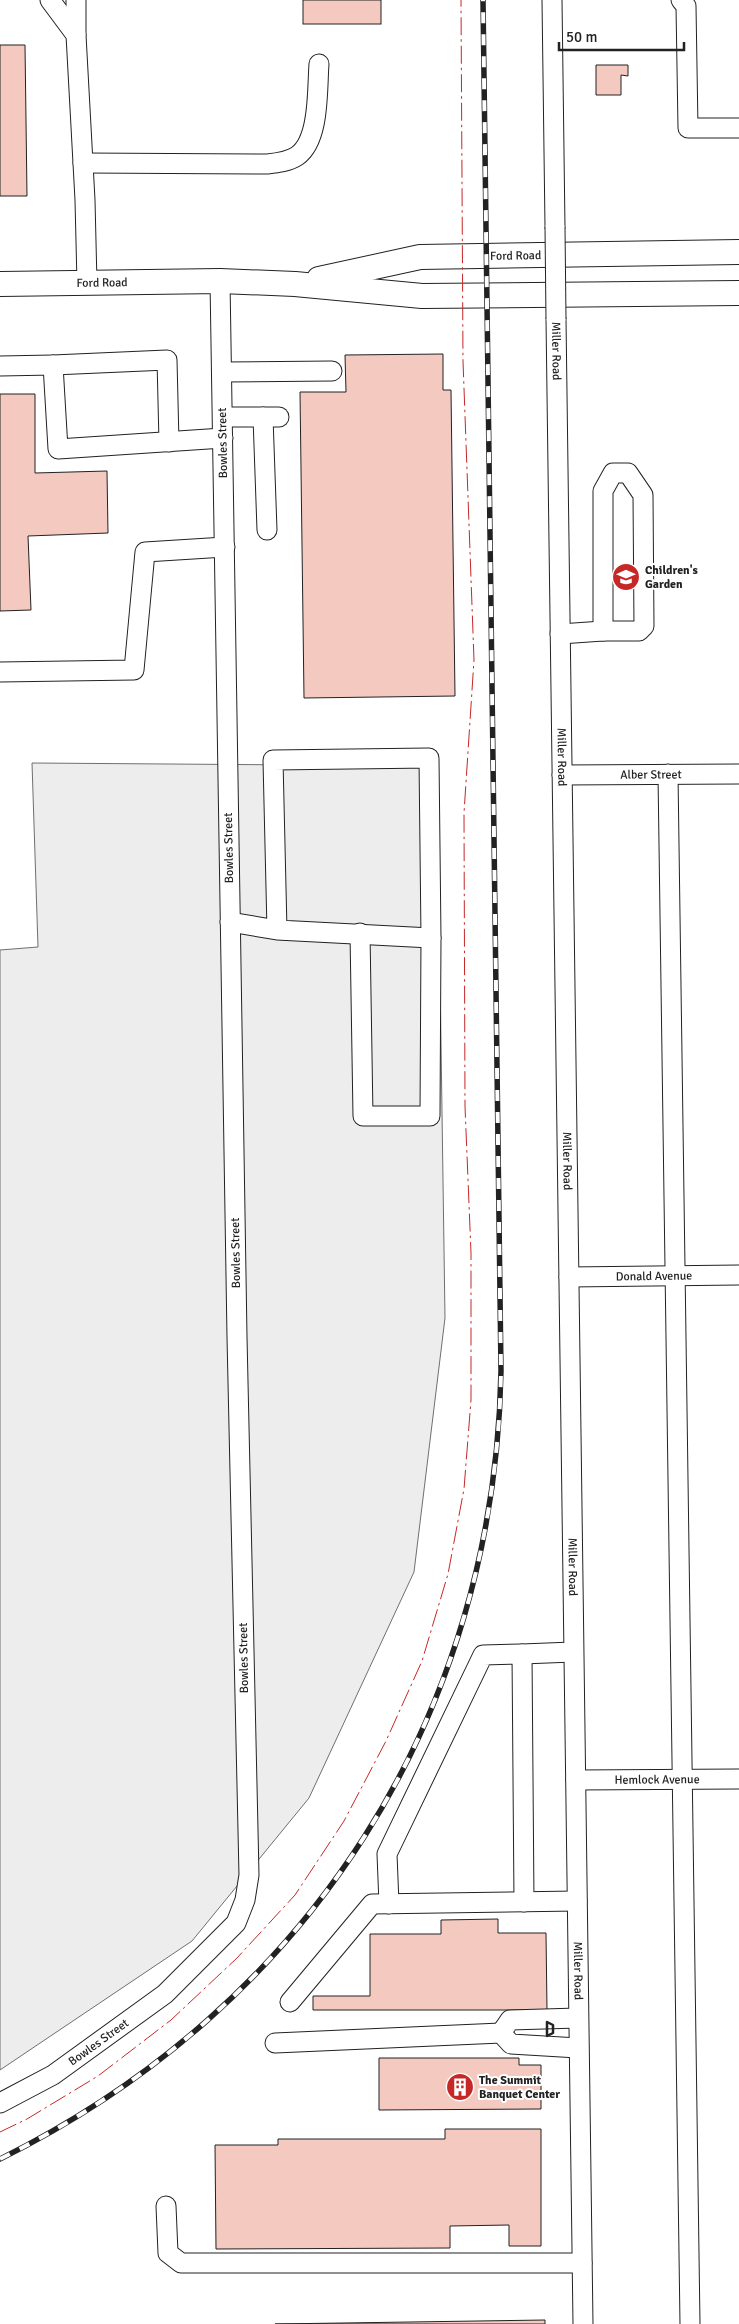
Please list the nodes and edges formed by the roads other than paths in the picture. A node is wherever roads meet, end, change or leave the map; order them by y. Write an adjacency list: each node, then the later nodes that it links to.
1 (50, 0): 5 (street)
2 (76, 0): 5 (street)
3 (552, 0): 25 (street, Miller Road, bridge)
4 (681, 0): 7 (street)
5 (76, 35): 8 (street)
6 (318, 64): 8 (street)
7 (739, 128)
8 (83, 163): 11 (street)
9 (739, 252): 13 (main road, Ford Road)
10 (220, 281): 11 (main road, Ford Road); 13 (main road, Ford Road); 18 (street, Bowles Street)
11 (87, 283): 12 (main road, Ford Road)
12 (0, 284)
13 (295, 284): 14 (main road, Ford Road)
14 (739, 293)
15 (53, 365): 16 (street); 21 (street); 21 (street)
16 (0, 366)
17 (332, 371): 18 (street)
18 (223, 372): 19 (street, Bowles Street)
19 (223, 417): 20 (street, Bowles Street); 22 (street)
20 (223, 438): 21 (street); 23 (street, Bowles Street)
21 (169, 442)
22 (268, 530)
23 (225, 547): 26 (street); 30 (street, Bowles Street)
24 (602, 631): 24 (street); 25 (street)
25 (560, 634): 29 (street, Miller Road)
26 (0, 672)
27 (668, 774): 28 (street, Alber Street); 29 (street, Alber Street); 35 (street)
28 (739, 774)
29 (562, 775): 36 (street, Miller Road)
30 (230, 922): 31 (street); 50 (street, Bowles Street)
31 (277, 930): 32 (street); 33 (street)
32 (360, 933): 33 (street); 33 (street)
33 (431, 938)
34 (739, 1275): 35 (street, Donald Avenue)
35 (675, 1276): 36 (street, Donald Avenue); 39 (street)
36 (569, 1277): 37 (street, Miller Road)
37 (573, 1652): 38 (street); 41 (street, Miller Road)
38 (522, 1654): 43 (street); 44 (street)
39 (682, 1779): 40 (street, Hemlock Avenue); 41 (street, Hemlock Avenue); 54 (street)
40 (739, 1779)
41 (576, 1780): 42 (street, Miller Road)
42 (577, 1901): 43 (street); 46 (street, Miller Road)
43 (524, 1902): 44 (street)
44 (388, 1904): 45 (street)
45 (290, 2002)
46 (578, 2018): 47 (street); 49 (street, Miller Road)
47 (501, 2033): 48 (street); 49 (street)
48 (274, 2043)
49 (578, 2048): 52 (street, Miller Road)
50 (0, 2103)
51 (166, 2206): 52 (street)
52 (582, 2263): 53 (street, Miller Road)
53 (583, 2324)
54 (690, 2324)

